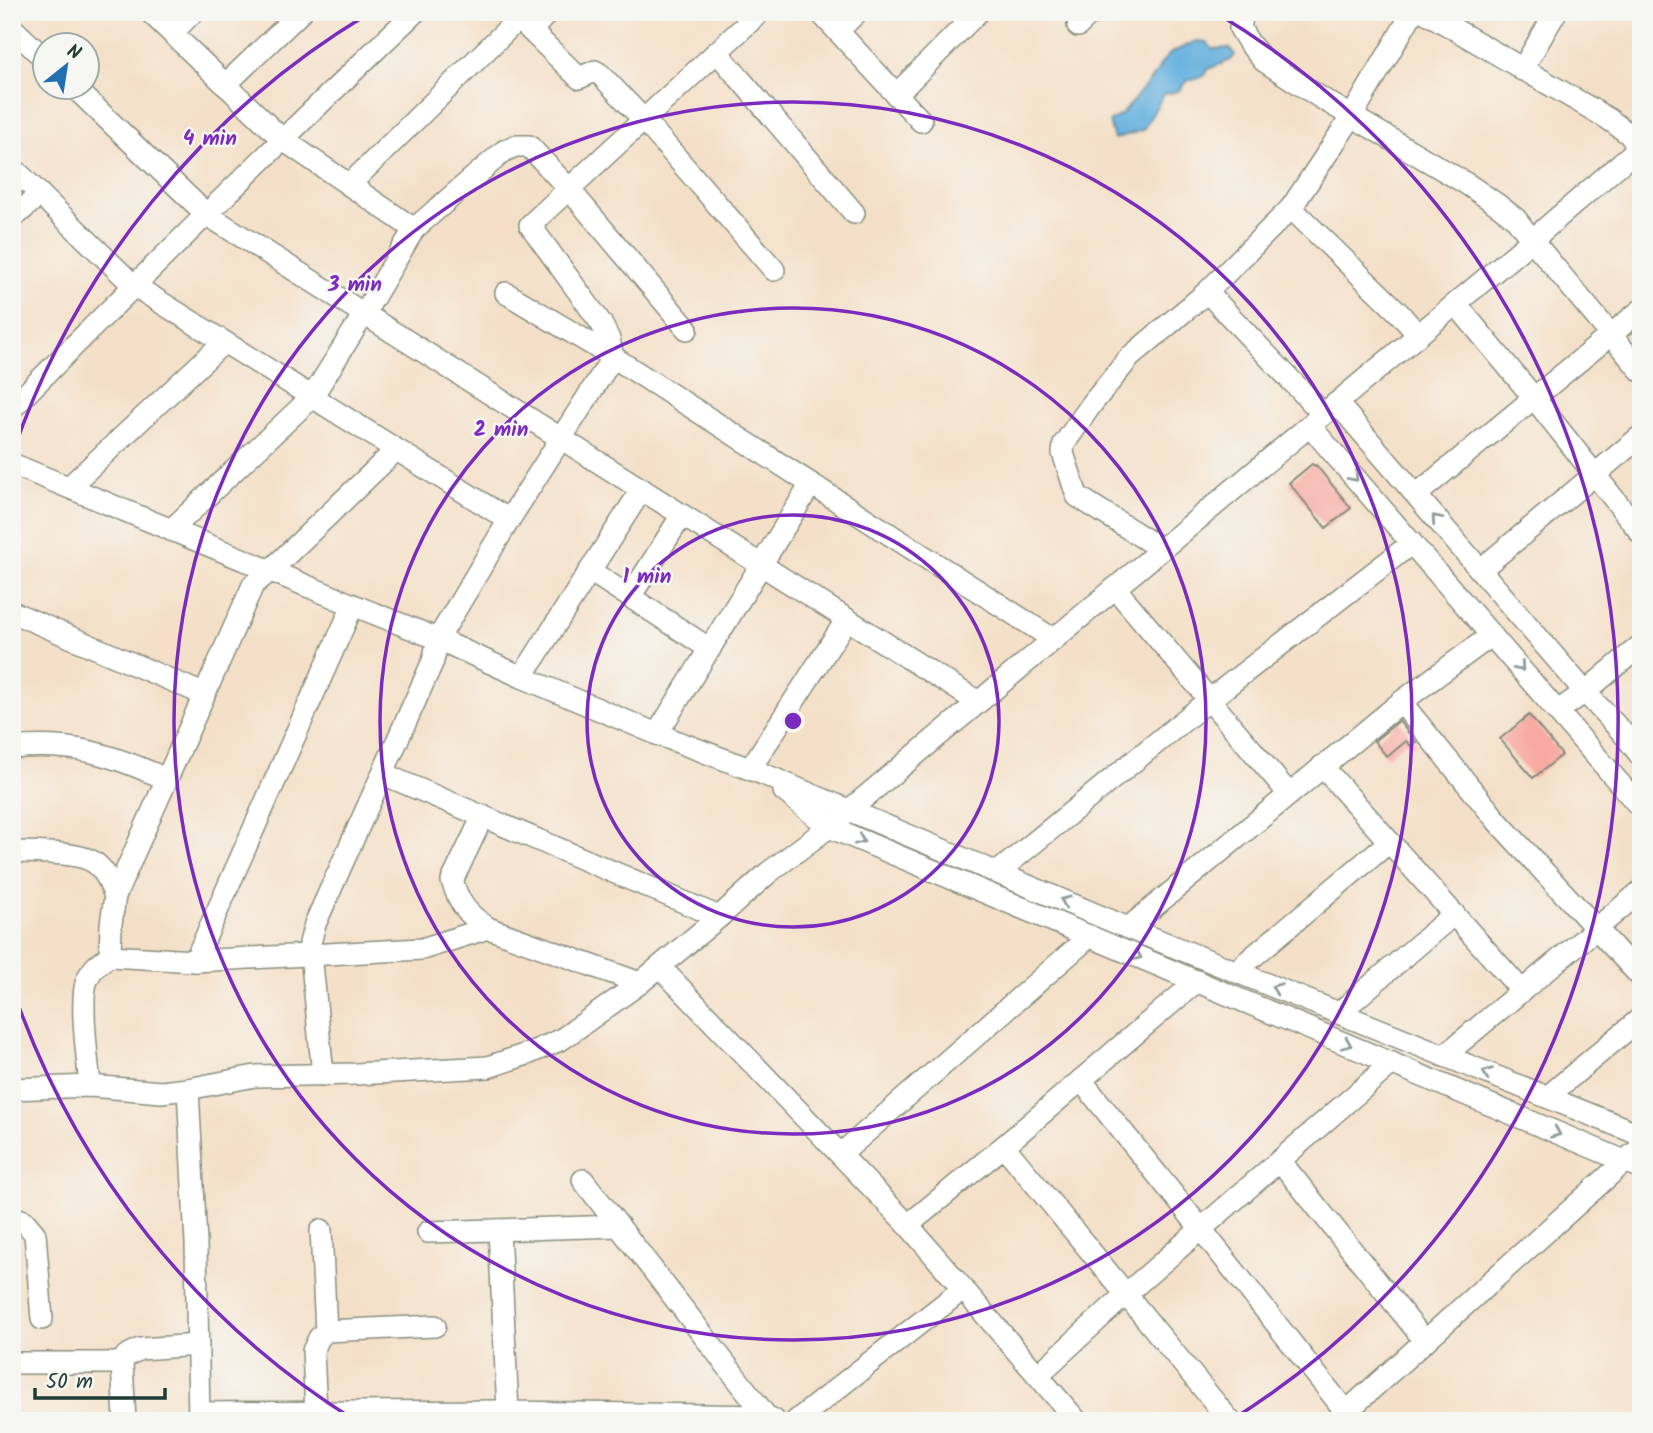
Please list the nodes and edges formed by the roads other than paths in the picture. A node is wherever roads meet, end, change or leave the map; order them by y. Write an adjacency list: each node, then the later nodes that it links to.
1 (150, 12): 17 (street)
2 (193, 12): 17 (street)
3 (301, 12): 21 (street)
4 (415, 12): 27 (street)
5 (548, 12): 14 (street)
6 (760, 12): 19 (street)
7 (820, 12): 16 (street)
8 (857, 12): 16 (street)
9 (978, 12): 22 (street)
10 (1243, 12): 24 (street)
11 (1413, 12): 24 (street)
12 (1425, 12): 20 (street)
13 (1556, 12): 20 (street)
14 (521, 20): 25 (street); 30 (street)
15 (12, 28): 18 (street)
16 (838, 31): 22 (street)
17 (172, 33): 21 (street)
18 (32, 47)
19 (717, 52): 25 (street); 34 (street)
20 (1522, 70): 28 (street)
21 (225, 85): 27 (street)
22 (896, 95): 26 (street)
23 (90, 102): 35 (street)
24 (1352, 116): 33 (street); 38 (street)
25 (644, 120): 31 (street); 39 (street)
26 (921, 121)
27 (282, 139): 30 (street); 35 (street)
28 (1640, 147): 38 (street)
29 (12, 167): 32 (street)
30 (349, 185): 37 (street)
31 (569, 189): 37 (street); 46 (street); 50 (street)
32 (40, 194): 36 (street); 40 (street)
33 (1291, 208): 41 (street); 47 (street)
34 (854, 213)
35 (206, 214): 40 (street); 45 (street)
36 (12, 219)
37 (414, 229): 45 (street)
38 (1532, 240): 43 (street); 48 (street)
39 (774, 270)
40 (133, 285): 49 (street); 54 (street)
41 (1207, 292): 55 (street); 71 (street)
42 (506, 293): 50 (street)
43 (1456, 304): 47 (street); 53 (street)
44 (1641, 310): 48 (street)
45 (364, 314): 52 (street); 57 (street)
46 (687, 329)
47 (1418, 335): 55 (street)
48 (1611, 335): 51 (street); 53 (street)
49 (224, 342): 52 (street); 62 (street)
50 (613, 357): 57 (street); 61 (street)
51 (1641, 371)
52 (312, 397): 58 (street); 67 (street)
53 (1534, 398): 60 (street); 64 (street)
54 (12, 408)
55 (1323, 414): 64 (street); 69 (street, one-way to 69); 71 (street)
56 (1641, 436): 60 (street)
57 (561, 439): 63 (street); 66 (street)
58 (396, 450): 66 (street); 75 (street)
59 (12, 464): 62 (street)
60 (1595, 474): 68 (street); 74 (street)
61 (811, 484): 72 (street); 85 (street)
62 (69, 487): 67 (street)
63 (642, 489): 65 (street); 76 (street)
64 (1416, 495): 70 (street, one-way to 64)
65 (682, 515): 72 (street); 78 (street)
66 (509, 520): 84 (street)
67 (171, 530): 75 (street)
68 (1641, 533)
69 (1412, 543): 73 (street); 91 (street)
70 (1460, 546): 73 (street); 74 (street)
71 (1161, 549): 77 (street)
72 (761, 565): 82 (street); 87 (street)
73 (1432, 566): 83 (street)
74 (1480, 570): 79 (street)
75 (270, 571): 80 (street); 90 (street)
76 (590, 571): 78 (street); 88 (street)
77 (1115, 588): 85 (street); 91 (street)
78 (630, 597): 87 (street)
79 (1508, 603): 83 (street); 89 (street)
80 (353, 605): 84 (street); 120 (street)
81 (12, 612): 90 (street)
82 (847, 619): 92 (street); 99 (street)
83 (1487, 630): 93 (street); 94 (street, one-way to 94)
84 (438, 639): 88 (street); 100 (street)
85 (1053, 639): 92 (street)
86 (1641, 645): 89 (street)
87 (710, 649): 95 (street)
88 (522, 677): 95 (street)
89 (1585, 692): 94 (street); 97 (street)
90 (203, 694): 101 (street)
91 (1209, 699): 102 (street); 109 (street)
92 (978, 702): 104 (street)
93 (1401, 702): 98 (street); 116 (street)
94 (1558, 711): 103 (street)
95 (657, 734): 99 (street)
96 (12, 748): 101 (street)
97 (1641, 756)
98 (1322, 766): 102 (street); 107 (street)
99 (757, 772): 104 (street); 106 (street)
100 (383, 774): 105 (street); 118 (street)
101 (166, 779): 111 (street)
102 (1289, 794): 115 (street)
103 (1641, 808)
104 (849, 810): 106 (street); 109 (street)
105 (483, 816): 113 (street); 114 (street)
106 (829, 827): 113 (street); 117 (street, one-way to 117)
107 (1390, 842): 112 (street); 122 (street)
108 (12, 852): 111 (street)
109 (998, 872): 115 (street, one-way to 109)
110 (1641, 891): 116 (street)
111 (115, 896): 119 (street)
112 (1454, 914): 126 (street); 127 (street)
113 (719, 917): 121 (street)
114 (488, 928): 118 (street); 125 (street)
115 (1128, 928): 122 (street)
116 (1596, 928): 123 (street); 126 (street)
117 (1090, 936): 124 (street, one-way to 124); 139 (street)
118 (311, 955): 120 (street); 131 (street)
119 (110, 956): 120 (street); 133 (street)
120 (195, 961)
121 (660, 967): 125 (street); 139 (street)
122 (1236, 971): 127 (street, one-way to 122)
123 (1641, 976)
124 (1196, 981): 130 (street, one-way to 130); 132 (street)
125 (640, 983): 131 (street)
126 (1522, 991): 129 (street)
127 (1339, 1013): 129 (street)
128 (1641, 1018): 136 (street)
129 (1444, 1056): 136 (street, one-way to 129)
130 (1392, 1063): 140 (street, one-way to 140); 141 (street)
131 (323, 1076): 135 (street)
132 (1081, 1080): 138 (street); 146 (street)
133 (90, 1086): 134 (street); 135 (street)
134 (12, 1089)
135 (188, 1089): 156 (street)
136 (1547, 1097): 137 (street)
137 (1641, 1135)
138 (1004, 1146): 144 (street); 151 (street)
139 (841, 1154): 144 (street)
140 (1635, 1159): 155 (street)
141 (1280, 1161): 146 (street); 155 (street)
142 (583, 1180): 145 (street)
143 (12, 1217): 152 (street)
144 (908, 1225): 150 (street)
145 (619, 1226): 148 (street); 164 (street)
146 (1201, 1229): 151 (street); 165 (street)
147 (321, 1230): 154 (street)
148 (499, 1230): 149 (street); 161 (street)
149 (428, 1232)
150 (963, 1289): 159 (street); 167 (street)
151 (1126, 1294): 159 (street); 169 (street)
152 (42, 1319)
153 (435, 1326): 154 (street)
154 (326, 1331): 160 (street)
155 (1425, 1340): 165 (street)
156 (198, 1345): 158 (street); 162 (street)
157 (12, 1363): 158 (street)
158 (122, 1363): 166 (street)
159 (1038, 1375): 168 (street)
160 (316, 1412): 161 (street); 162 (street)
161 (503, 1415): 163 (street)
162 (199, 1417)
163 (652, 1418): 164 (street)
164 (771, 1418)
165 (1343, 1418)
166 (125, 1421)
167 (796, 1421)
168 (1077, 1421)
169 (1230, 1421)

